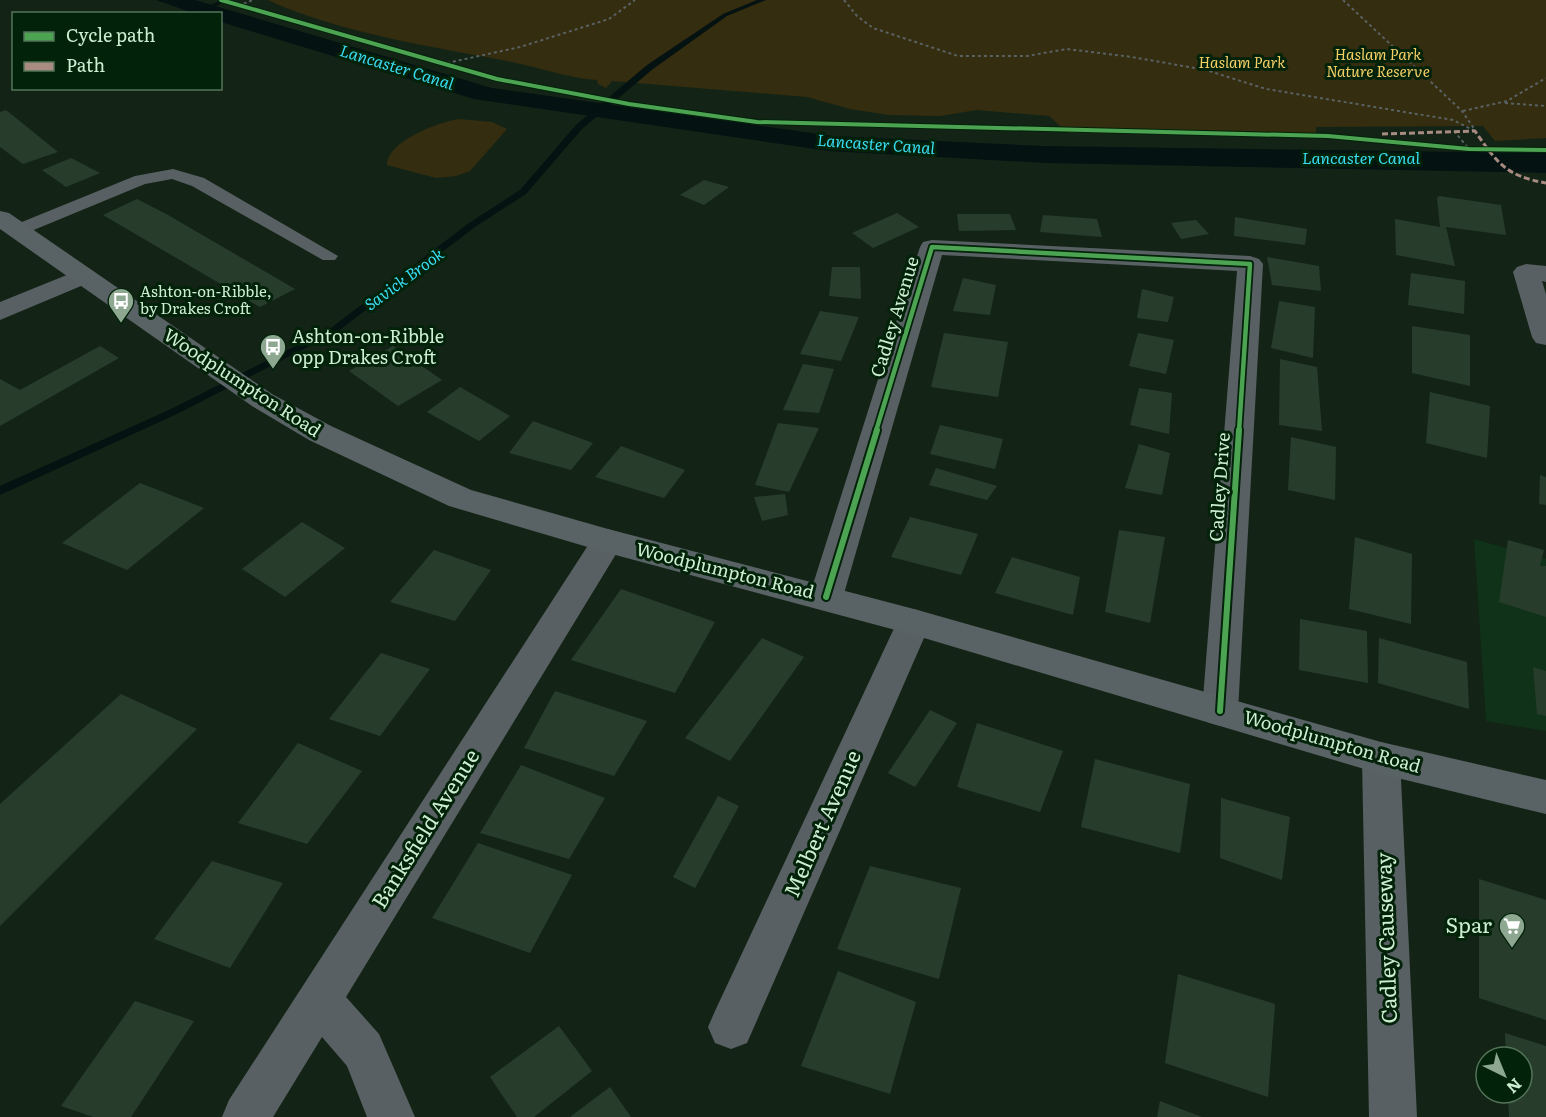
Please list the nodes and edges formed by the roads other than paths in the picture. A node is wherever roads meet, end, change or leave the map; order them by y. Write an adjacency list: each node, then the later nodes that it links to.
1 (9, 224): 2 (lane); 5 (main road, Woodplumpton Road)
2 (329, 256)
3 (1250, 264): 9 (street, Cadley Avenue); 11 (street, Cadley Drive)
4 (1546, 274): 7 (street)
5 (84, 276): 6 (street); 8 (main road, Woodplumpton Road)
6 (0, 312)
7 (1546, 337)
8 (608, 541): 9 (main road, Woodplumpton Road); 14 (street, Banksfield Avenue)
9 (826, 597): 10 (main road, Woodplumpton Road)
10 (914, 622): 11 (main road, Woodplumpton Road); 15 (street, Melbert Avenue)
11 (1220, 711): 12 (main road, Woodplumpton Road)
12 (1381, 758): 13 (main road, Woodplumpton Road); 18 (street, Cadley Causeway)
13 (1546, 797)
14 (319, 999): 16 (street, Banksfield Avenue); 17 (street)
15 (731, 1027)
16 (246, 1117)
17 (391, 1117)
18 (1393, 1117)

